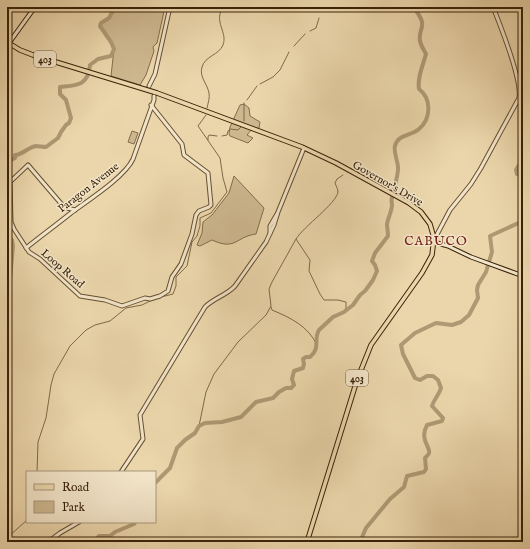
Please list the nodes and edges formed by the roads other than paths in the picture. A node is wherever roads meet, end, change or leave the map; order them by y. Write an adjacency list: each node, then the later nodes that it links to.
1 (35, 7): 4 (street)
2 (170, 7): 5 (street)
3 (493, 7): 12 (street)
4 (8, 43): 6 (main road, Governor's Drive / 403)
5 (149, 86): 6 (street); 7 (street)
6 (140, 87): 7 (main road, Governor's Drive / 403)
7 (151, 91): 8 (main road, Governor's Drive / 403)
8 (156, 94): 9 (street, Paragon Avenue); 10 (main road, Governor's Drive / 403)
9 (151, 105): 11 (street, Paragon Avenue); 13 (street, Loop Road)
10 (304, 148): 12 (main road, Governor's Drive / 403); 15 (street)
11 (75, 210): 13 (street, Paragon Avenue); 13 (street, Loop Road)
12 (434, 241): 14 (street); 18 (main road, 403)
13 (26, 248)
14 (523, 276)
15 (122, 471)
16 (77, 523): 17 (street)
17 (48, 542)
18 (307, 542)

